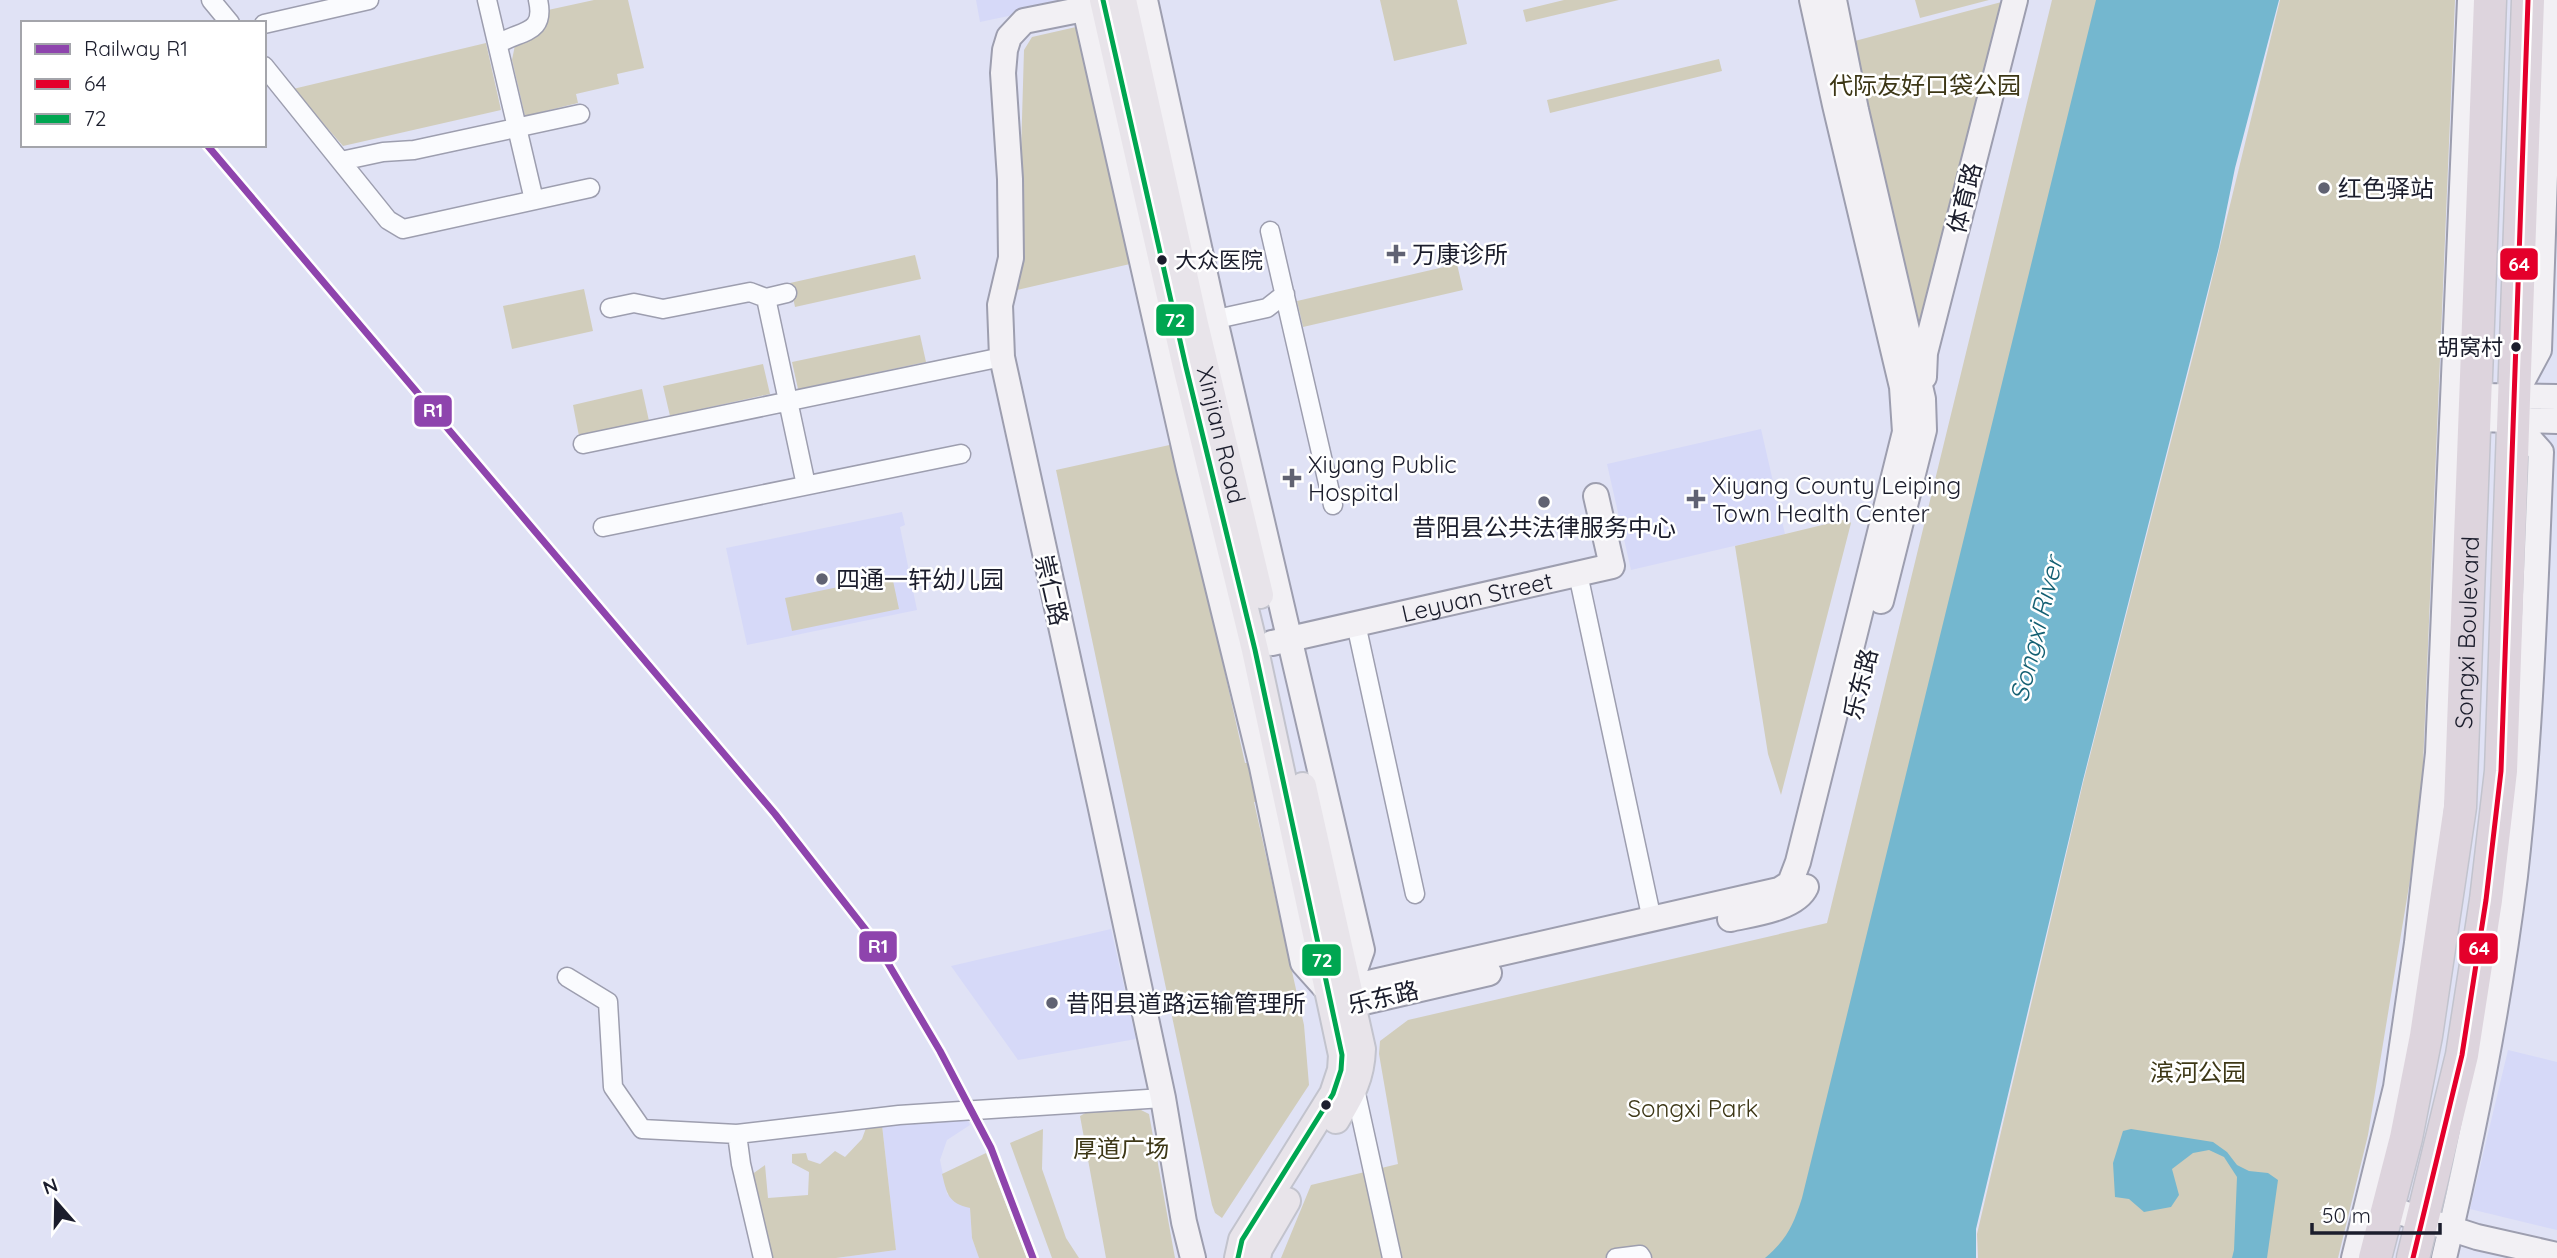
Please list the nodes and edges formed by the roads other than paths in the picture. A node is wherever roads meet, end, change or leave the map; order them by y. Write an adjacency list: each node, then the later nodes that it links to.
1 (211, 0): 13 (street)
2 (369, 0): 14 (street)
3 (487, 0): 15 (street)
4 (538, 0): 15 (street)
5 (1812, 0): 45 (main road, 乐东路)
6 (1834, 0): 30 (main road, 乐东路)
7 (2015, 0): 30 (main road, 体育路)
8 (2470, 0): 61 (main road)
9 (2490, 0): 32 (highway, Songxi Boulevard)
10 (2528, 0): 33 (highway, Songxi Boulevard)
11 (2551, 0): 33 (main road)
12 (1110, 2): 27 (main road, Xinjian Road); 28 (main road, 崇仁路); 47 (main road, Xinjian Road)
13 (228, 21)
14 (266, 24)
15 (498, 44): 18 (street)
16 (266, 68): 19 (street)
17 (580, 114): 18 (street)
18 (517, 127): 19 (street); 21 (street)
19 (341, 161): 21 (street)
20 (590, 188): 21 (street)
21 (534, 200)
22 (1270, 231): 24 (street)
23 (787, 293): 25 (street)
24 (1284, 294): 27 (street); 39 (street)
25 (766, 298): 26 (street); 31 (street)
26 (610, 308)
27 (1205, 322): 43 (main road, Xinjian Road)
28 (1002, 357): 31 (street); 49 (main road, 崇仁路)
29 (2557, 397): 33 (main road)
30 (1923, 399): 47 (main road, 乐东路)
31 (789, 403): 35 (street); 37 (street)
32 (2475, 407): 33 (main road); 51 (highway, Songxi Boulevard)
33 (2514, 409): 34 (main road); 52 (highway, Songxi Boulevard)
34 (2557, 421)
35 (583, 444)
36 (961, 454): 37 (street)
37 (806, 485): 40 (street)
38 (1596, 496): 41 (main road, Leyuan Street)
39 (1333, 505)
40 (603, 527)
41 (1578, 573): 42 (main road, Leyuan Street); 45 (street)
42 (1356, 624): 43 (main road, Leyuan Street); 44 (street)
43 (1280, 641): 47 (main road, Xinjian Road)
44 (1415, 894)
45 (1652, 920): 47 (main road, 乐东路)
46 (567, 977): 50 (street)
47 (1341, 998): 48 (main road, Xinjian Road); 56 (main road, Xinjian Road)
48 (1355, 1089): 57 (main road, Xinjian Road); 58 (street)
49 (1163, 1098): 50 (street); 55 (main road, 崇仁路)
50 (737, 1134): 54 (street)
51 (2387, 1208): 52 (main road); 62 (highway, Songxi Boulevard)
52 (2437, 1223): 53 (main road); 63 (highway, Songxi Boulevard); 64 (main road)
53 (2557, 1255)
54 (763, 1258)
55 (1193, 1258)
56 (1238, 1258)
57 (1257, 1258)
58 (1392, 1258)
59 (1616, 1258): 60 (street)
60 (1642, 1258)
61 (2354, 1258)
62 (2375, 1258)
63 (2413, 1258)
64 (2444, 1258)

